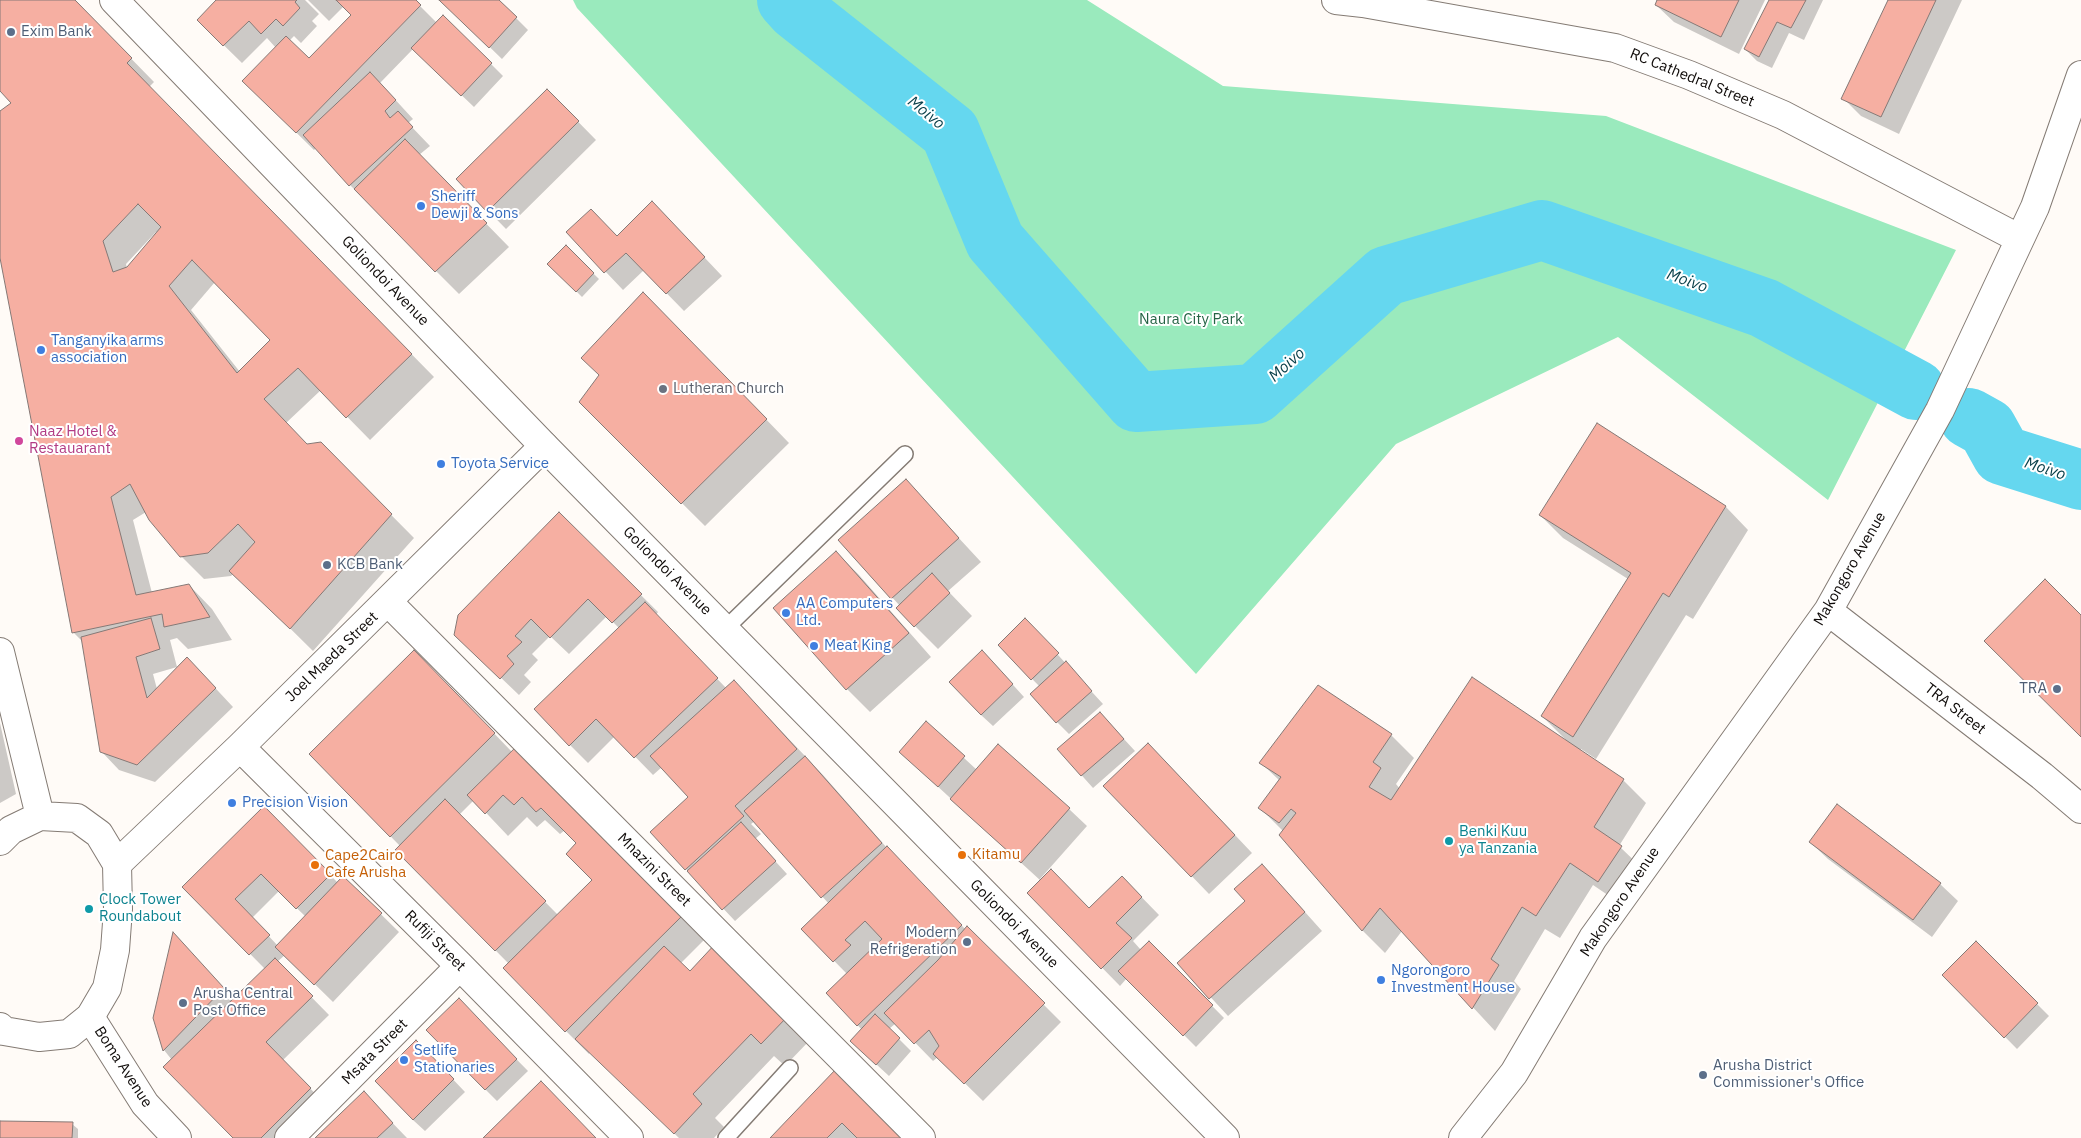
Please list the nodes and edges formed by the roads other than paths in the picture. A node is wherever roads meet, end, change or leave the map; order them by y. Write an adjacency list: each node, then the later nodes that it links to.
1 (114, 0): 5 (street, Goliondoi Avenue)
2 (1336, 0): 4 (street, RC Cathedral Street)
3 (2081, 75): 4 (street, Makongoro Avenue)
4 (2020, 239): 8 (street, Makongoro Avenue)
5 (544, 446): 7 (street, Joel Maeda Street); 9 (street, Goliondoi Avenue)
6 (905, 454): 9 (lane)
7 (388, 602): 11 (street, Joel Maeda Street); 25 (street, Mnazini Street)
8 (1828, 611): 12 (street, TRA Street); 20 (street, Makongoro Avenue)
9 (725, 629): 26 (street, Goliondoi Avenue)
10 (0, 652): 13 (street)
11 (240, 747): 15 (street, Joel Maeda Street); 16 (street, Rufiji Street)
12 (2081, 809)
13 (40, 816): 14 (street); 15 (street)
14 (0, 842)
15 (117, 864): 17 (street)
16 (460, 966): 22 (street, Msata Street); 23 (street, Rufiji Street)
17 (90, 1017): 18 (street); 21 (street, Boma Avenue)
18 (0, 1027)
19 (790, 1068): 24 (lane)
20 (1514, 1074): 27 (street); 28 (street)
21 (177, 1138)
22 (289, 1138)
23 (629, 1138)
24 (726, 1138)
25 (921, 1138)
26 (1225, 1138)
27 (1463, 1138)
28 (1489, 1138)

